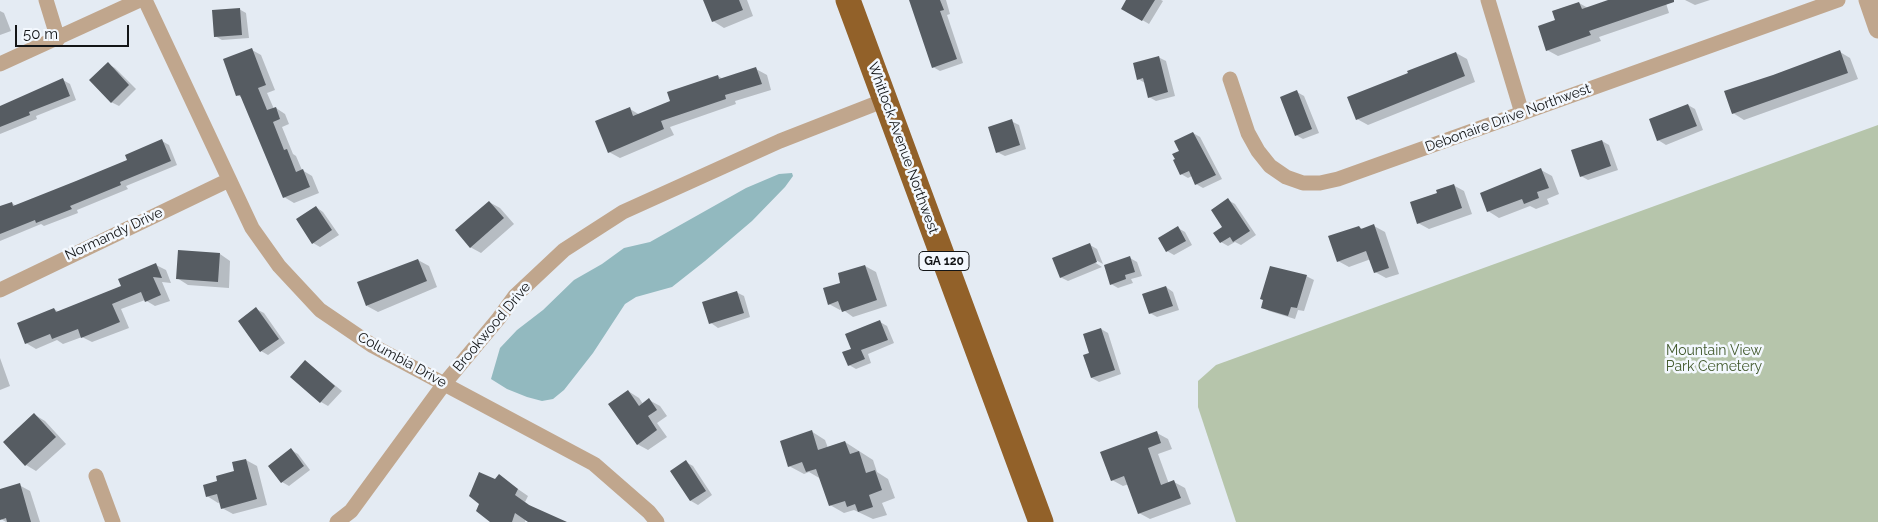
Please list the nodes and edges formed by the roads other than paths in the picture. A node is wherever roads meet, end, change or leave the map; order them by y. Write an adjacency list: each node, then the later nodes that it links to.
1 (46, 0): 9 (street)
2 (140, 0): 9 (street)
3 (145, 0): 14 (street, Columbia Drive)
4 (848, 0): 12 (highway, Whitlock Avenue Northwest / GA 120)
5 (1488, 0): 13 (street)
6 (1838, 0): 13 (street, Debonaire Drive Northwest)
7 (1868, 0): 8 (street)
8 (1878, 29)
9 (58, 39): 10 (street)
10 (0, 64)
11 (1230, 79): 13 (street, Debonaire Drive Northwest)
12 (885, 100): 16 (street, Brookwood Drive); 21 (highway, Whitlock Avenue Northwest / GA 120)
13 (1522, 114)
14 (229, 180): 15 (street, Normandy Drive); 16 (street, Columbia Drive)
15 (0, 290)
16 (444, 384): 19 (street, Brookwood Drive); 20 (street, Columbia Drive)
17 (96, 476): 18 (street)
18 (113, 522)
19 (337, 522)
20 (657, 522)
21 (1041, 522)

